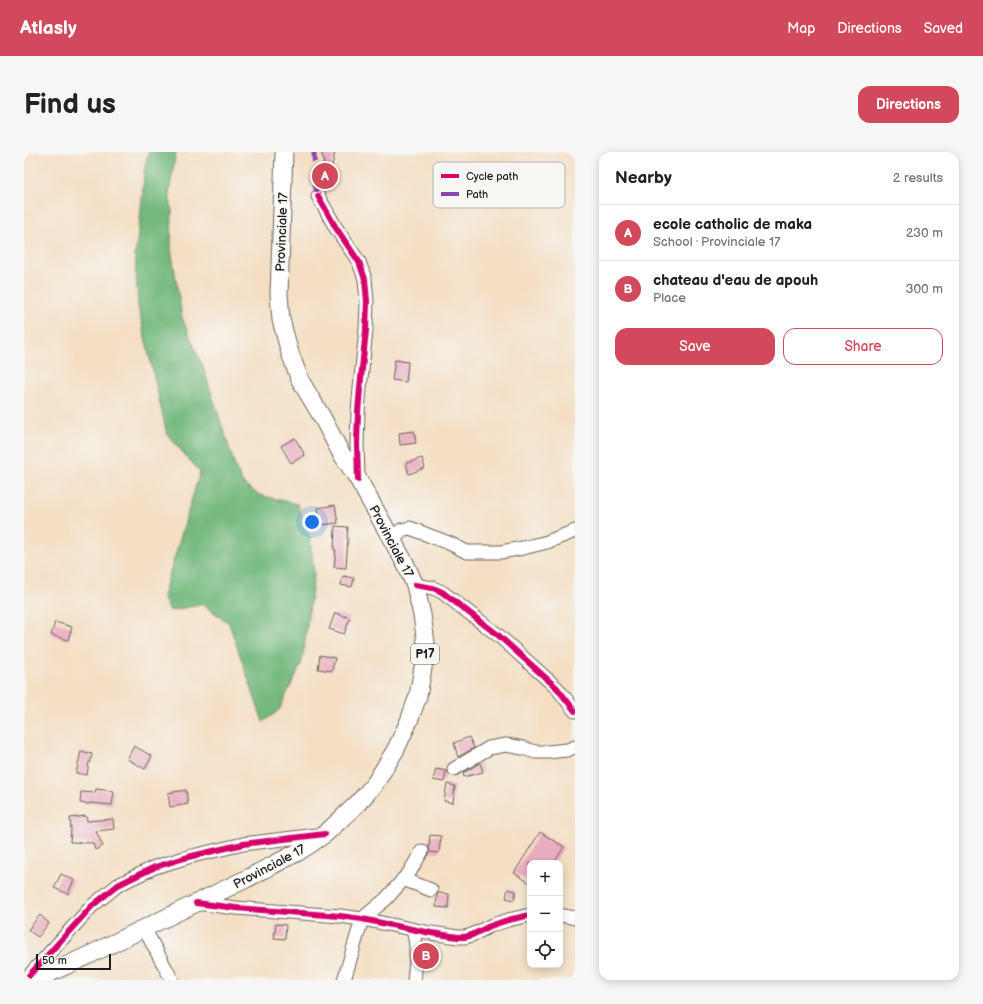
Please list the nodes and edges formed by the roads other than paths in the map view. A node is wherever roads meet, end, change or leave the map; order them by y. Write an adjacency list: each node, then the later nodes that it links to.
1 (284, 152): 3 (main road, Provinciale 17 / P17)
2 (318, 196): 3 (street)
3 (358, 479): 5 (main road, Provinciale 17 / P17)
4 (575, 531): 5 (street)
5 (393, 543): 6 (main road, Provinciale 17 / P17)
6 (415, 585): 7 (street); 10 (main road, Provinciale 17 / P17)
7 (575, 711)
8 (575, 748): 9 (street)
9 (454, 769)
10 (325, 834): 14 (main road, Provinciale 17 / P17); 21 (street)
11 (422, 851): 12 (street)
12 (403, 879): 13 (street); 18 (street)
13 (430, 890)
14 (196, 903): 18 (street); 19 (main road, Provinciale 17 / P17)
15 (527, 916): 20 (street)
16 (563, 916): 17 (street)
17 (575, 918)
18 (362, 919): 20 (street); 24 (street)
19 (144, 928): 22 (main road, Provinciale 17 / P17); 23 (street)
20 (413, 930): 25 (street)
21 (25, 980)
22 (35, 980)
23 (172, 980)
24 (344, 980)
25 (414, 980)

